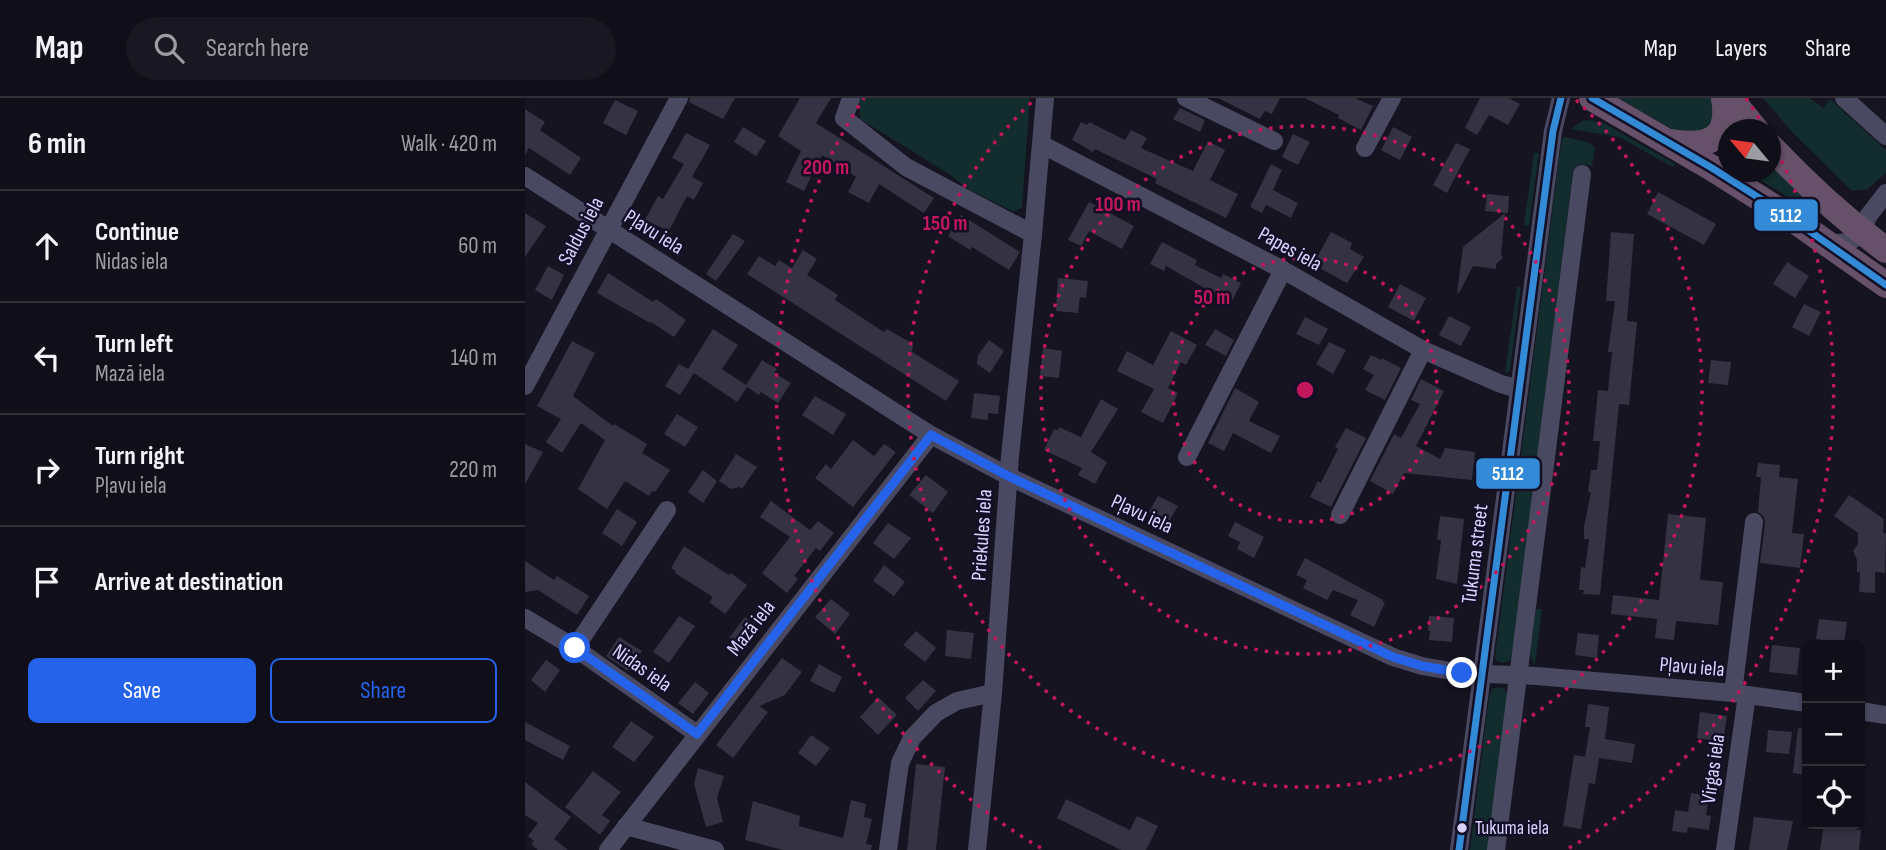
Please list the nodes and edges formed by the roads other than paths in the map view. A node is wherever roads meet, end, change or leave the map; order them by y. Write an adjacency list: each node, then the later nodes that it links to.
1 (679, 98): 22 (street, Saldus iela)
2 (851, 98): 23 (street)
3 (1045, 98): 15 (street, Priekules iela)
4 (1186, 98): 13 (street)
5 (1392, 98): 16 (street)
6 (1561, 98): 30 (street, Tukuma street)
7 (1592, 98): 14 (highway)
8 (1724, 98): 14 (highway)
9 (1730, 98): 11 (highway)
10 (1851, 100): 12 (street)
11 (1747, 119)
12 (1883, 127)
13 (1274, 141)
14 (1666, 141): 24 (highway)
15 (1041, 144): 23 (street, Priekules iela); 26 (street, Papes iela)
16 (1366, 148)
17 (1781, 158): 21 (highway)
18 (1582, 174): 40 (street)
19 (525, 176): 22 (street, Pļavu iela)
20 (1886, 193): 21 (street)
21 (1865, 223): 24 (street); 25 (highway)
22 (608, 229): 29 (street, Saldus iela); 31 (street, Pļavu iela)
23 (1033, 234): 33 (street, Priekules iela)
24 (1826, 243): 27 (highway)
25 (1886, 250)
26 (1283, 270): 28 (street, Papes iela); 32 (street)
27 (1886, 285)
28 (1423, 350): 30 (street, Papes iela); 35 (street)
29 (525, 386)
30 (1520, 389): 39 (street, Tukuma street)
31 (931, 435): 33 (street, Pļavu iela); 46 (street, Mazā iela)
32 (1187, 457)
33 (1010, 477): 39 (street, Pļavu iela); 41 (street, Priekules iela)
34 (667, 510): 38 (street)
35 (1340, 515)
36 (1754, 522): 42 (street, Virgas iela)
37 (525, 619): 38 (street, Nidas iela)
38 (575, 648): 46 (street, Nidas iela)
39 (1482, 675): 40 (street, Pļavu iela); 52 (street, Tukuma street)
40 (1519, 676): 42 (street, Pļavu iela); 53 (street)
41 (993, 692): 50 (street); 51 (street, Priekules iela)
42 (1740, 694): 43 (street, Pļavu iela); 54 (street, Virgas iela)
43 (1802, 702)
44 (1865, 712): 45 (street)
45 (1886, 715)
46 (697, 734): 47 (street, Mazā iela)
47 (626, 826): 48 (street, Mazā iela); 49 (street)
48 (608, 850)
49 (715, 850)
50 (888, 850)
51 (977, 850)
52 (1459, 850)
53 (1496, 850)
54 (1725, 850)

